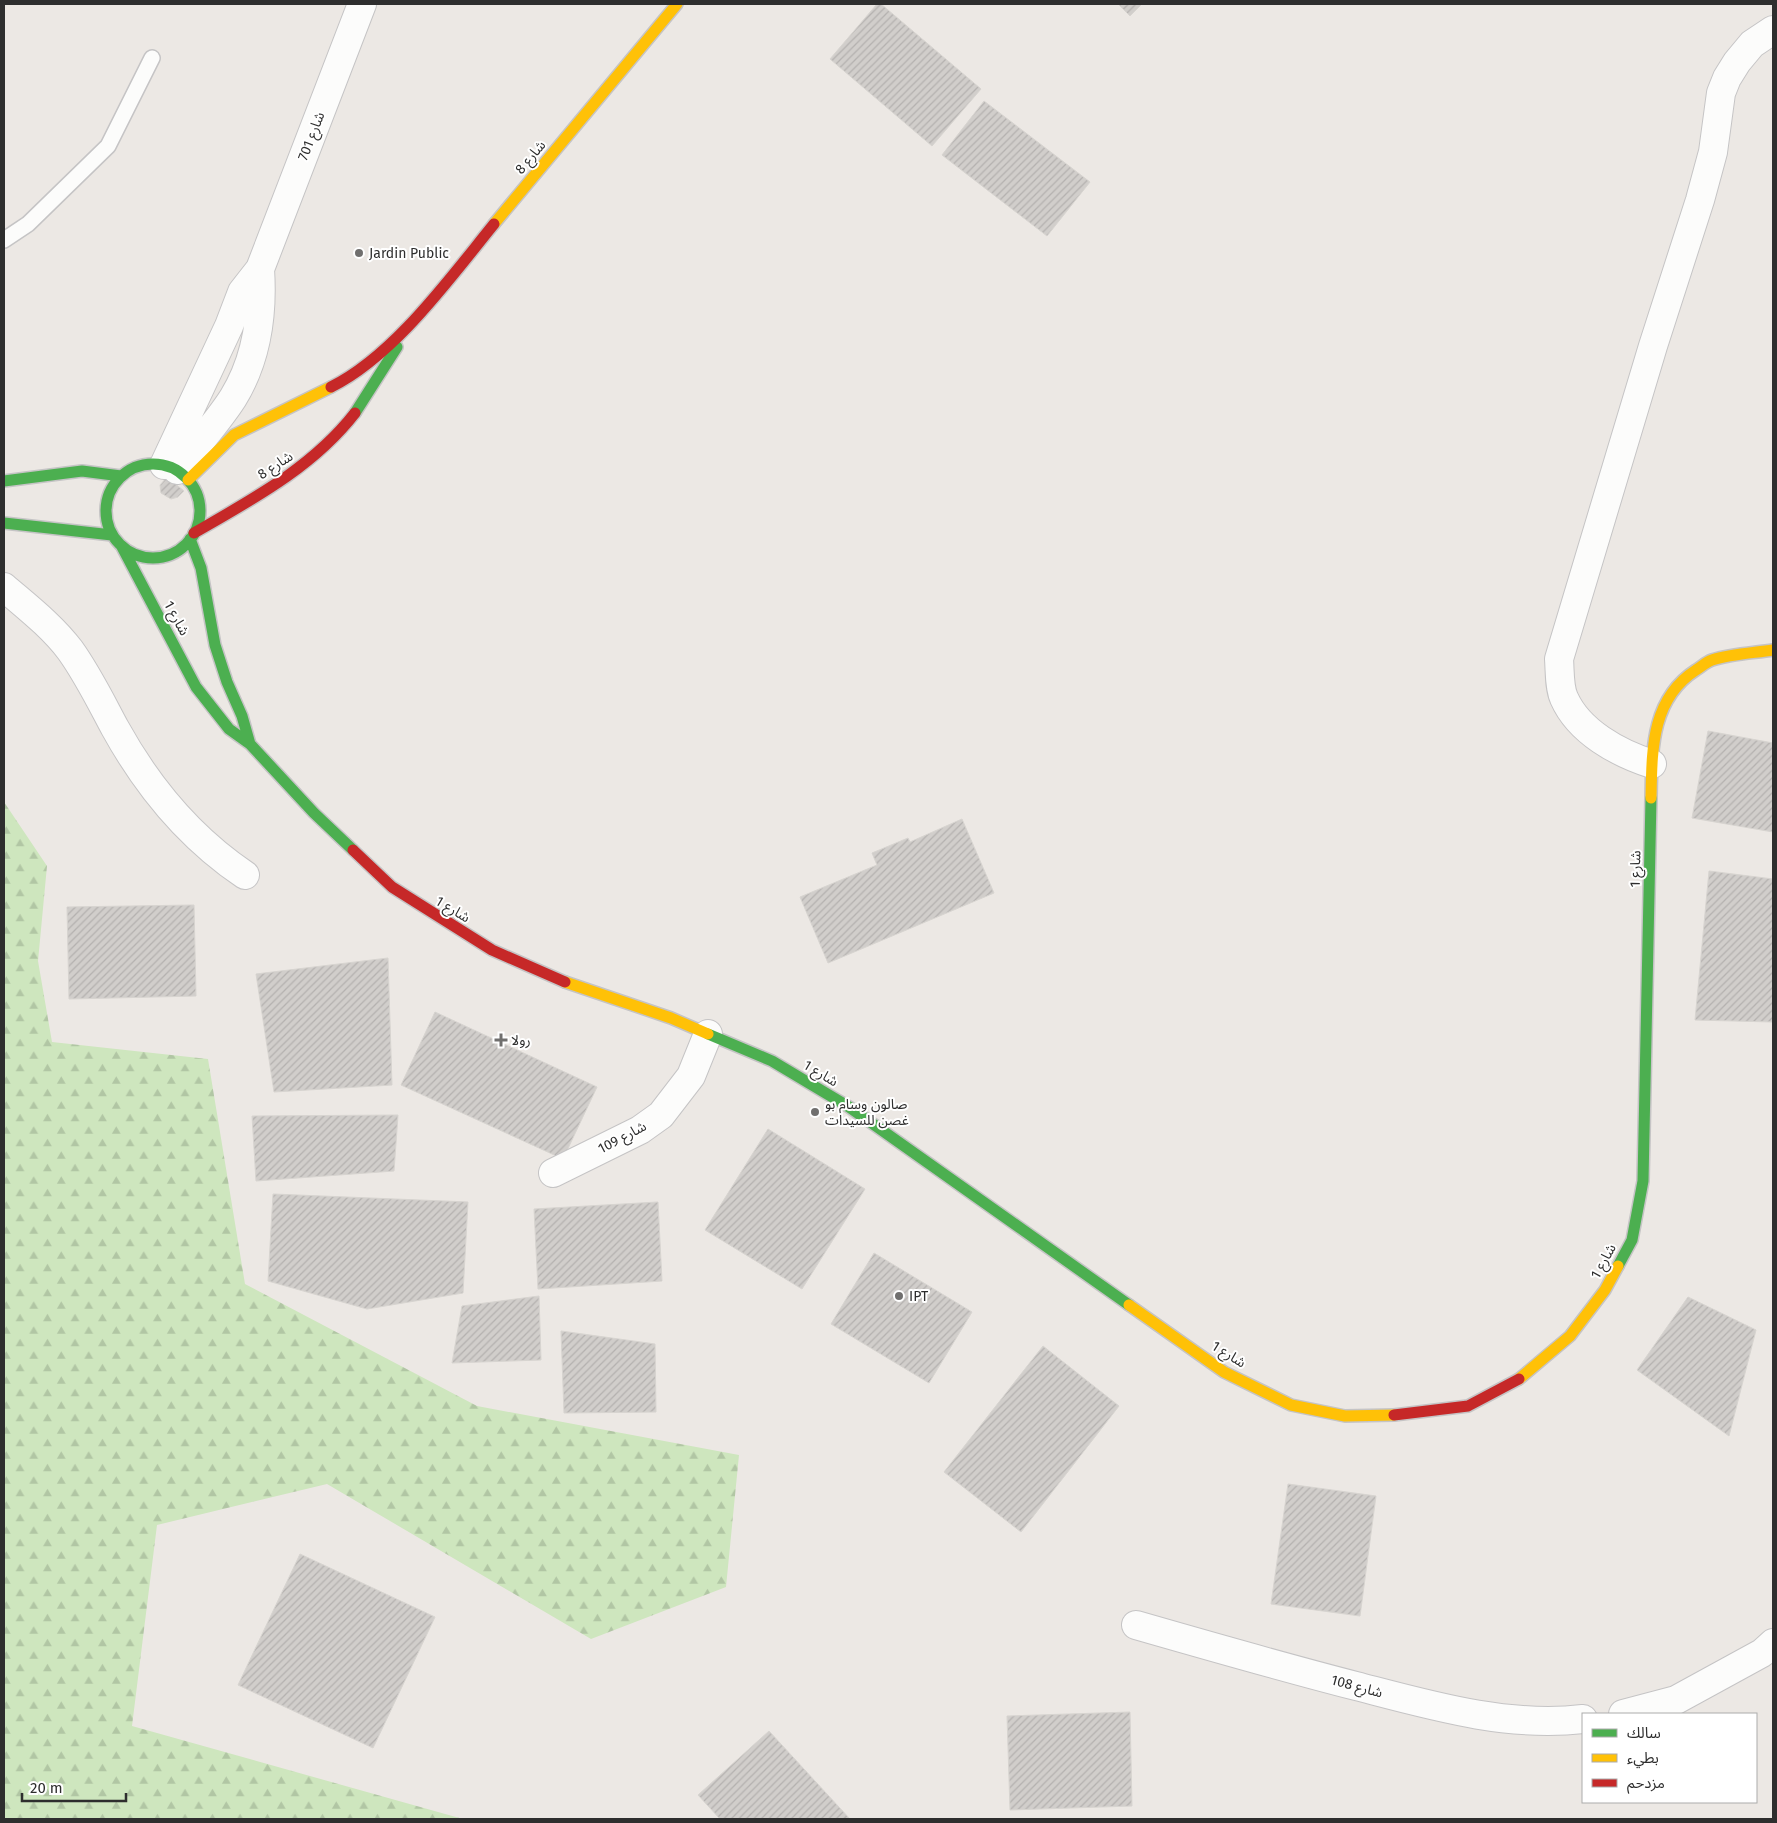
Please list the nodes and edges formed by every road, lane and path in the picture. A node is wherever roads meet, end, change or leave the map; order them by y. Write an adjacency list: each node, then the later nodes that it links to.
1 (362, 4): 7 (street, شارع 701)
2 (677, 4): 6 (main road, شارع 8)
3 (1773, 30): 17 (street)
4 (152, 58): 5 (lane)
5 (4, 240)
6 (406, 330): 7 (main road, شارع 8); 12 (main road, شارع 8)
7 (176, 472): 8 (main road); 12 (main road)
8 (121, 476): 9 (main road); 11 (main road)
9 (4, 481)
10 (4, 523): 11 (main road)
11 (112, 535): 13 (main road)
12 (192, 536): 13 (main road); 16 (main road, شارع 1)
13 (122, 547): 16 (main road, شارع 1)
14 (4, 587): 18 (street)
15 (1773, 650): 17 (main road, شارع 1)
16 (250, 744): 19 (main road, شارع 1)
17 (1652, 764): 19 (main road, شارع 1)
18 (245, 875)
19 (708, 1034): 20 (street, شارع 109)
20 (553, 1173)
21 (1136, 1625): 24 (street, شارع 108)
22 (1773, 1643): 23 (street)
23 (1627, 1713)
24 (1582, 1719)

